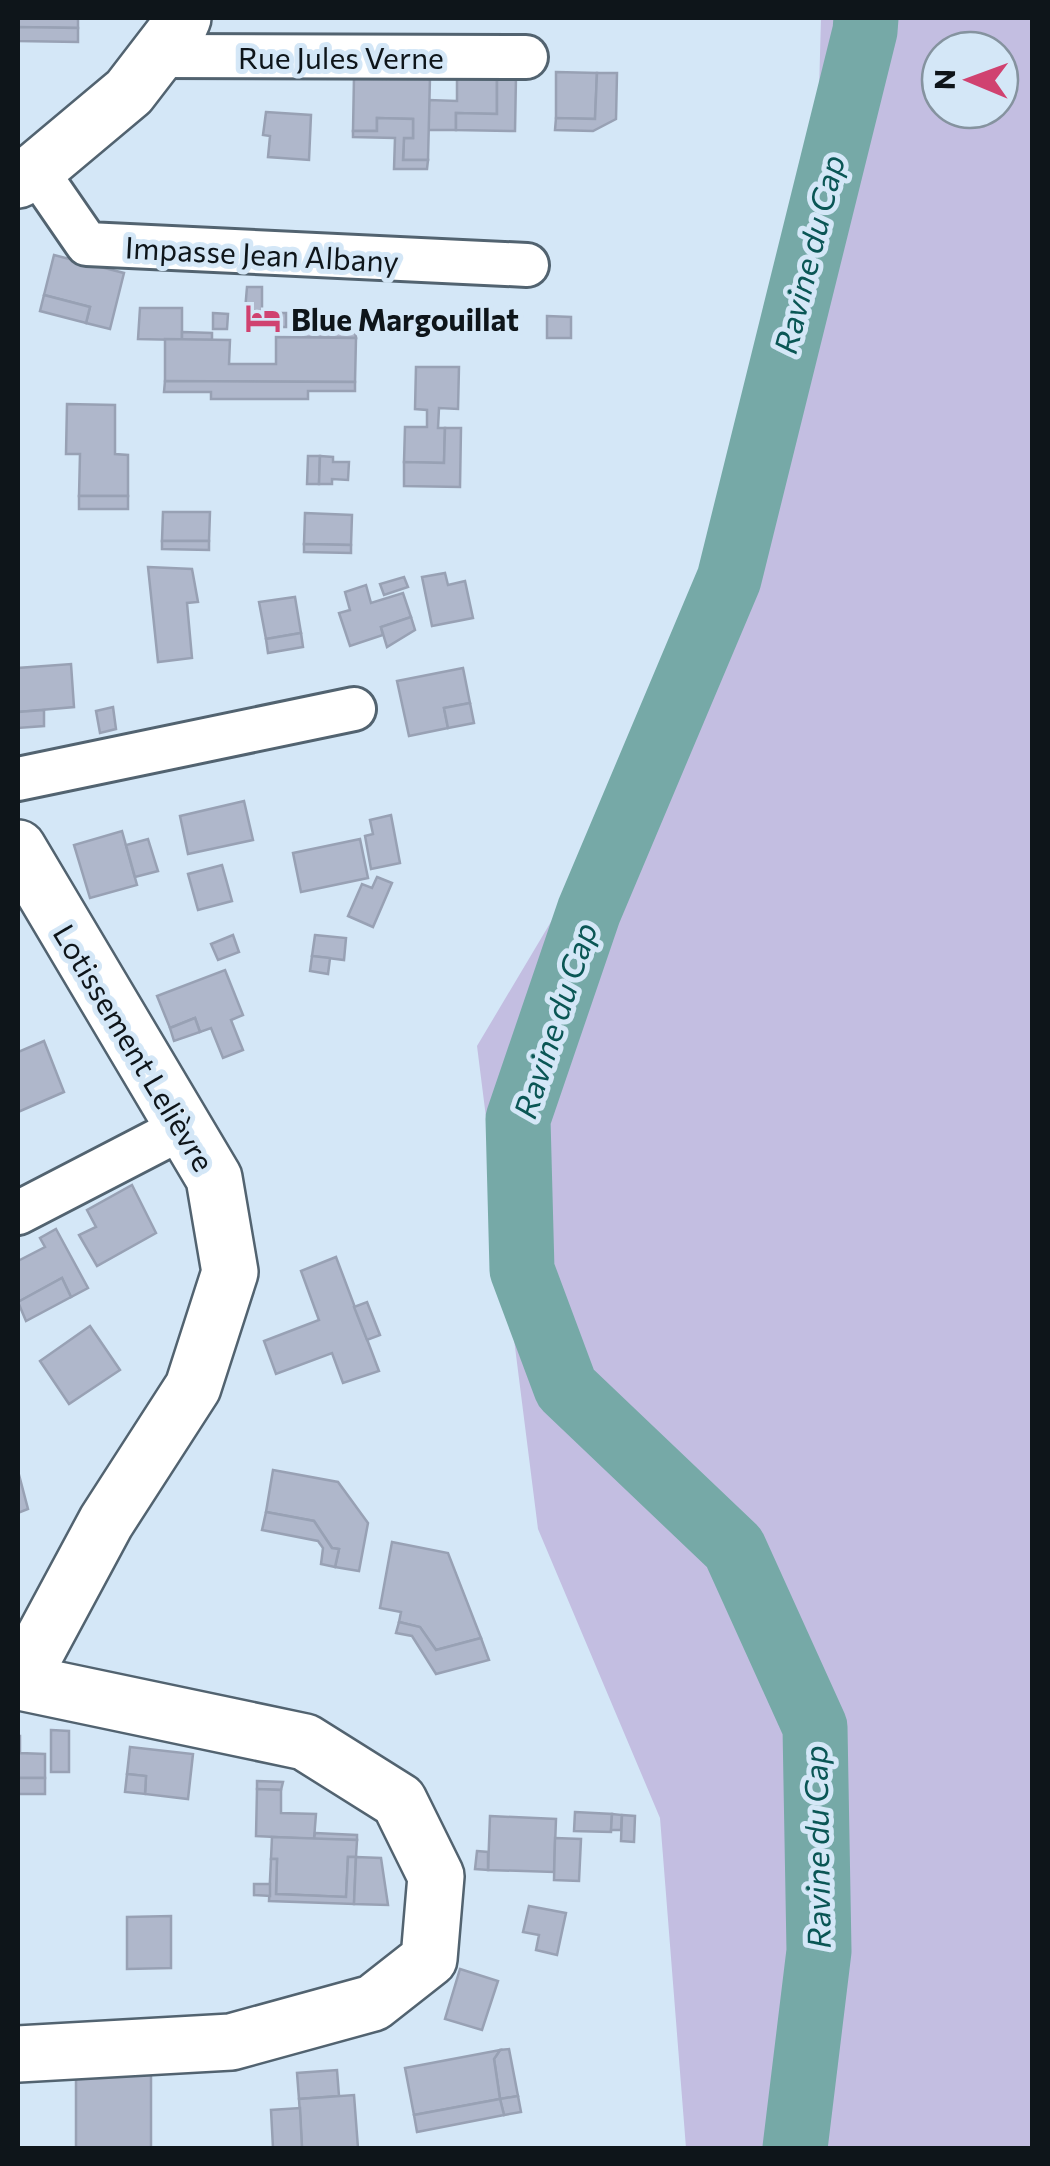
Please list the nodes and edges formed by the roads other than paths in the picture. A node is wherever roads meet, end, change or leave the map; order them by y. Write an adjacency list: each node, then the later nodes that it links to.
1 (170, 37): 2 (street, Rue Jules Verne); 3 (street, Rue Jules Verne)
2 (526, 57)
3 (27, 175): 4 (street, Impasse Jean Albany)
4 (528, 265)
5 (354, 709): 6 (street)
6 (18, 779)
7 (18, 848): 8 (street, Lotissement Lelièvre)
8 (184, 1128): 9 (street); 10 (street, Lotissement Lelièvre)
9 (18, 1214)
10 (19, 1682): 11 (street, Lotissement Lelièvre)
11 (18, 2054)

